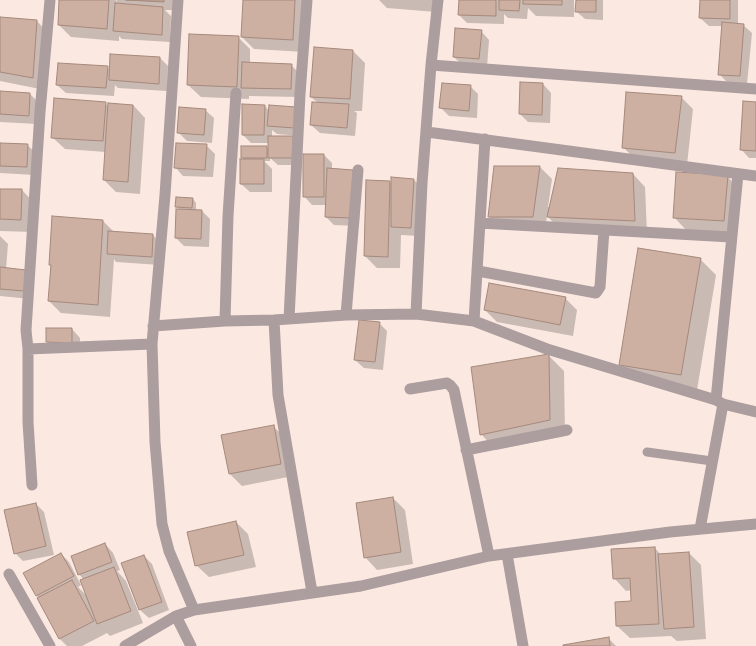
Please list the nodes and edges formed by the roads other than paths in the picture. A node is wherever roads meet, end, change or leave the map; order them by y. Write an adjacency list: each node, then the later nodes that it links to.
1 (50, 0): 25 (street)
2 (178, 0): 23 (street)
3 (308, 0): 19 (street)
4 (438, 0): 5 (street)
5 (431, 64): 6 (street); 8 (street)
6 (756, 90)
7 (236, 93): 21 (street)
8 (427, 132): 9 (street); 17 (street)
9 (485, 139): 11 (street); 13 (street)
10 (358, 170): 18 (street)
11 (738, 174): 12 (street); 15 (street)
12 (756, 176)
13 (480, 223): 14 (street); 16 (street)
14 (604, 230): 15 (street); 16 (street)
15 (731, 237): 27 (street)
16 (478, 270): 22 (street)
17 (416, 314): 18 (street); 22 (street)
18 (346, 315): 19 (street)
19 (289, 319): 20 (street)
20 (274, 320): 21 (street); 39 (street)
21 (225, 321): 23 (street)
22 (474, 321): 27 (street)
23 (153, 326): 24 (street)
24 (152, 344): 25 (street); 40 (street)
25 (28, 349): 33 (street)
26 (410, 389): 30 (street)
27 (719, 402): 28 (street); 32 (street)
28 (756, 412)
29 (567, 430): 30 (street)
30 (466, 450): 37 (street)
31 (647, 452): 32 (lane)
32 (712, 461): 35 (street)
33 (32, 485)
34 (756, 524): 35 (street)
35 (700, 529): 36 (street)
36 (507, 554): 37 (street); 45 (street)
37 (489, 556): 39 (street)
38 (9, 574): 42 (street)
39 (312, 592): 40 (street)
40 (194, 610): 41 (street)
41 (176, 616): 43 (street); 44 (street)
42 (50, 646)
43 (125, 646)
44 (191, 646)
45 (523, 646)

